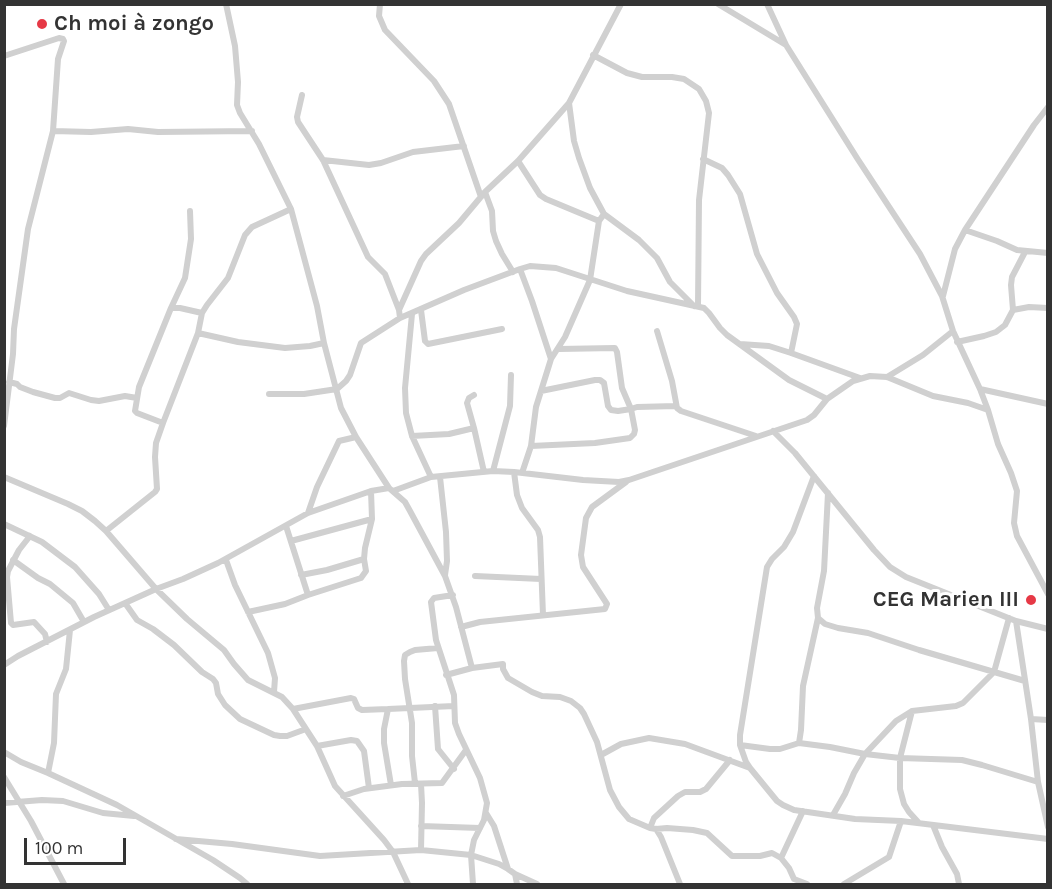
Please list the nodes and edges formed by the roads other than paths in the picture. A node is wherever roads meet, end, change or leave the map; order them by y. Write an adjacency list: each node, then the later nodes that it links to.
1 (226, 4): 13 (street)
2 (380, 4): 14 (street)
3 (621, 4): 7 (street)
4 (718, 4): 6 (street)
5 (767, 4): 6 (street)
6 (786, 45): 28 (street)
7 (593, 55): 10 (street); 15 (street)
8 (4, 56): 12 (street)
9 (302, 95): 16 (street)
10 (569, 102): 17 (street); 21 (street)
11 (1047, 107): 23 (street)
12 (54, 131): 13 (street); 51 (street)
13 (252, 131): 19 (street)
14 (464, 146): 16 (street); 18 (street)
15 (703, 159): 29 (street); 46 (street)
16 (323, 160): 32 (street)
17 (518, 161): 18 (street); 22 (street)
18 (483, 194): 26 (street); 32 (street)
19 (291, 208): 35 (street); 43 (street)
20 (190, 211): 30 (street)
21 (604, 214): 22 (street); 29 (street)
22 (599, 221): 27 (street)
23 (964, 230): 24 (street); 28 (street)
24 (1025, 252): 25 (street); 34 (street)
25 (1047, 253)
26 (517, 271): 27 (street); 33 (street); 47 (street)
27 (590, 280): 29 (street); 45 (street)
28 (942, 296): 40 (street)
29 (696, 306): 44 (street)
30 (171, 308): 35 (street); 57 (street)
31 (1047, 308): 34 (street)
32 (399, 310): 37 (street)
33 (421, 310): 36 (street); 38 (street)
34 (1013, 310): 42 (street)
35 (202, 313): 41 (street)
36 (412, 314): 37 (street); 67 (street)
37 (400, 318): 52 (street)
38 (501, 329)
39 (657, 331): 60 (street)
40 (953, 331): 42 (street); 49 (street)
41 (198, 333): 43 (street); 63 (street)
42 (957, 342): 53 (street)
43 (324, 343): 52 (street)
44 (739, 344): 46 (street); 58 (street)
45 (559, 349): 47 (street); 61 (street)
46 (791, 353): 50 (street)
47 (551, 359): 54 (street)
48 (511, 375): 71 (street)
49 (887, 377): 50 (street); 62 (street)
50 (860, 378): 58 (street)
51 (9, 382): 57 (street); 64 (street)
52 (337, 389): 55 (street); 69 (street)
53 (980, 389): 59 (street); 62 (street)
54 (541, 391): 61 (street); 70 (street)
55 (270, 394)
56 (474, 395): 65 (street)
57 (136, 398): 63 (street)
58 (827, 399): 66 (street)
59 (1047, 404)
60 (676, 406): 61 (street); 68 (street)
61 (631, 410): 70 (street)
62 (988, 410): 98 (street)
63 (163, 423): 87 (street)
64 (4, 426)
65 (474, 428): 67 (street); 72 (street)
66 (773, 431): 68 (street); 75 (street)
67 (412, 436): 77 (street)
68 (757, 436): 79 (street)
69 (356, 437): 80 (street); 83 (street)
70 (531, 446): 74 (street)
71 (493, 471): 72 (street); 73 (street)
72 (484, 472): 78 (street)
73 (514, 472): 74 (street); 96 (street)
74 (522, 473): 79 (street)
75 (814, 476): 82 (street); 129 (street)
76 (4, 477): 87 (street)
77 (431, 477): 78 (street); 80 (street)
78 (440, 477): 94 (street)
79 (629, 480): 104 (street)
80 (391, 489): 81 (street); 94 (street)
81 (371, 491): 83 (street); 84 (street)
82 (828, 493): 105 (street); 106 (street)
83 (308, 513): 86 (street)
84 (372, 519): 89 (street); 90 (street)
85 (4, 524): 88 (street)
86 (286, 526): 89 (street); 92 (street)
87 (106, 531): 97 (street)
88 (30, 536): 91 (street); 102 (street)
89 (291, 541): 93 (street)
90 (364, 559): 93 (street); 99 (street)
91 (13, 560): 107 (street); 111 (street)
92 (226, 560): 97 (street); 103 (street)
93 (302, 575): 99 (street)
94 (445, 576): 100 (street)
95 (474, 576): 96 (street)
96 (541, 579): 104 (street)
97 (156, 588): 101 (street); 118 (street)
98 (1047, 594)
99 (308, 595): 103 (street)
100 (453, 595): 108 (street); 112 (street)
101 (125, 603): 102 (street); 127 (street)
102 (109, 610): 107 (street)
103 (248, 612): 118 (street)
104 (543, 615): 108 (street)
105 (818, 618): 115 (street); 128 (street)
106 (1012, 619): 109 (street); 115 (street); 117 (street)
107 (84, 622): 110 (street)
108 (461, 627): 114 (street)
109 (1047, 629)
110 (70, 630): 111 (street); 139 (street)
111 (47, 642): 113 (street)
112 (438, 648): 116 (street); 121 (street)
113 (4, 665)
114 (472, 668): 116 (street); 134 (street)
115 (994, 672): 117 (street); 124 (street)
116 (446, 675): 120 (street)
117 (1025, 681): 125 (street)
118 (274, 692): 122 (street)
119 (435, 706): 120 (street); 121 (street); 138 (street)
120 (454, 706): 131 (street)
121 (409, 707): 123 (street); 142 (street)
122 (293, 709): 123 (street); 127 (street)
123 (388, 709): 143 (street)
124 (912, 711): 133 (street); 135 (street)
125 (1031, 719): 126 (street); 141 (street)
126 (1047, 720)
127 (306, 729): 130 (street)
128 (799, 743): 129 (street); 133 (street)
129 (740, 745): 137 (street)
130 (317, 746): 144 (street); 145 (street)
131 (466, 750): 138 (street); 149 (street)
132 (4, 752): 139 (street)
133 (865, 754): 135 (street); 150 (street)
134 (601, 755): 136 (street); 158 (street)
135 (900, 759): 141 (street); 153 (street)
136 (730, 760): 137 (street); 158 (street)
137 (750, 768): 148 (street)
138 (454, 769): 142 (street)
139 (48, 773): 151 (street)
140 (4, 777): 146 (street)
141 (1038, 782): 156 (street)
142 (418, 784): 143 (street); 155 (street)
143 (391, 785): 144 (street)
144 (369, 789): 145 (street)
145 (343, 796): 162 (street)
146 (20, 802): 147 (street); 151 (street); 167 (street)
147 (4, 803)
148 (803, 811): 150 (street); 164 (street)
149 (486, 813): 157 (street); 165 (street)
150 (833, 815): 152 (street)
151 (137, 816): 159 (street)
152 (901, 821): 153 (street); 175 (street)
153 (919, 823): 154 (street)
154 (933, 825): 160 (street); 176 (street)
155 (421, 826): 157 (street); 161 (street)
156 (1047, 827)
157 (480, 828): 163 (street)
158 (653, 829): 164 (street); 173 (street)
159 (176, 839): 162 (street); 168 (street)
160 (1047, 839)
161 (421, 850): 162 (street); 163 (street)
162 (393, 852): 169 (street)
163 (471, 855): 165 (street); 170 (street)
164 (781, 858): 174 (street)
165 (508, 869): 166 (street)
166 (515, 874): 171 (street); 172 (street)
167 (64, 885)
168 (247, 885)
169 (408, 885)
170 (473, 885)
171 (517, 885)
172 (537, 885)
173 (680, 885)
174 (807, 885)
175 (844, 885)
176 (959, 885)

